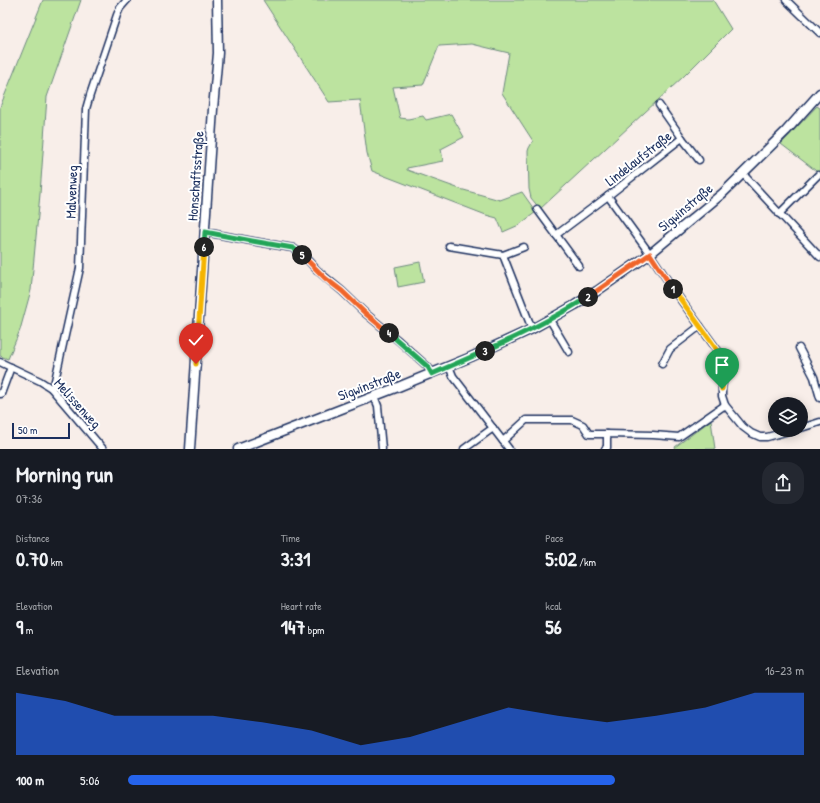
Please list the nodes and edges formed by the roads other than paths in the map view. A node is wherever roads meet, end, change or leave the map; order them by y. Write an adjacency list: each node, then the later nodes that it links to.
1 (127, 0): 32 (street, Malvenweg)
2 (217, 0): 14 (street, Honschaftsstraße)
3 (786, 0): 4 (street)
4 (820, 33)
5 (820, 93): 9 (street, Sigwinstraße)
6 (659, 105): 7 (street, Lindelaufstraße)
7 (682, 138): 8 (street, Lindelaufstraße); 11 (street, Lindelaufstraße)
8 (699, 160)
9 (743, 174): 13 (street); 18 (street, Sigwinstraße)
10 (818, 175): 13 (street)
11 (608, 196): 15 (street, Lindelaufstraße); 18 (street, Lindelaufstraße)
12 (537, 209): 15 (street)
13 (779, 214): 20 (street)
14 (205, 232): 31 (street); 43 (street, Honschaftsstraße)
15 (556, 235): 21 (street)
16 (450, 246): 19 (street)
17 (524, 247): 19 (street)
18 (650, 254): 22 (street, Sigwinstraße); 23 (street, Lindelaufstraße)
19 (503, 255): 24 (street)
20 (820, 257)
21 (579, 266)
22 (550, 320): 24 (street, Sigwinstraße); 26 (street)
23 (700, 326): 28 (street); 36 (street, Lindelaufstraße)
24 (532, 329): 29 (street, Sigwinstraße)
25 (799, 348): 35 (street)
26 (569, 352)
27 (0, 362): 30 (street, Melissenweg)
28 (662, 364)
29 (449, 366): 31 (street, Sigwinstraße); 39 (street)
30 (11, 367): 32 (street, Melissenweg); 33 (street)
31 (432, 374): 34 (street, Sigwinstraße)
32 (51, 388): 44 (street, Melissenweg)
33 (0, 394)
34 (374, 396): 45 (street, Sigwinstraße); 46 (street)
35 (820, 398)
36 (725, 405): 40 (street); 41 (street)
37 (820, 422): 38 (street)
38 (808, 426)
39 (493, 428): 42 (street); 47 (street)
40 (607, 434): 42 (street); 49 (street)
41 (768, 437)
42 (503, 441): 48 (street)
43 (191, 447)
44 (103, 449)
45 (238, 449)
46 (382, 449)
47 (464, 449)
48 (509, 449)
49 (605, 449)

